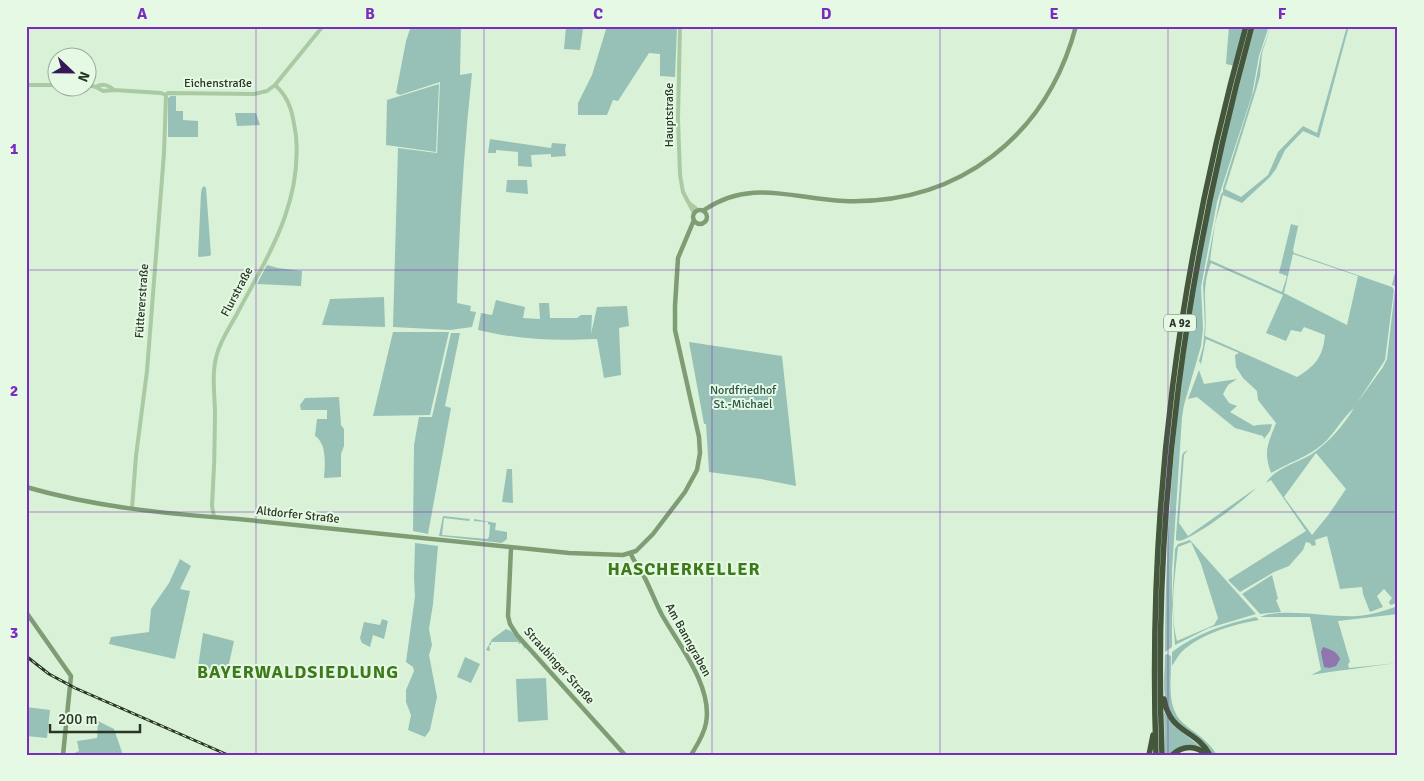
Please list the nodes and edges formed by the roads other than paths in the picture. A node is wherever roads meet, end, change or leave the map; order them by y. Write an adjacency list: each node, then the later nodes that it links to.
1 (323, 26): 9 (street)
2 (680, 26): 11 (street, Hauptstraße)
3 (1076, 26): 12 (main road)
4 (1246, 26): 22 (highway, A 92)
5 (1252, 26): 22 (highway, A 92)
6 (26, 85): 7 (street)
7 (48, 85)
8 (98, 86): 10 (street, Eichenstraße)
9 (275, 86): 10 (street, Eichenstraße); 16 (street, Flurstraße)
10 (166, 95): 15 (street, Füttererstraße)
11 (696, 211): 12 (main road); 13 (main road)
12 (706, 212): 13 (main road)
13 (695, 222): 18 (main road)
14 (26, 487): 15 (main road, Altdorfer Straße)
15 (132, 508): 16 (main road, Altdorfer Straße)
16 (214, 517): 17 (main road, Altdorfer Straße)
17 (511, 548): 19 (main road, Altdorfer Straße); 27 (main road, Straubinger Straße)
18 (636, 551): 19 (main road); 20 (main road, Am Banngraben)
19 (631, 556): 20 (main road, Am Banngraben)
20 (638, 566): 28 (main road, Am Banngraben)
21 (26, 612): 26 (main road)
22 (1158, 652): 23 (highway, A 92)
23 (1158, 662): 24 (highway, A 92); 25 (highway, A 92)
24 (1160, 682): 31 (highway, A 92); 33 (highway)
25 (1155, 718): 29 (highway); 30 (highway, A 92)
26 (63, 755)
27 (625, 755)
28 (691, 755)
29 (1150, 755)
30 (1156, 755)
31 (1162, 755)
32 (1172, 755): 33 (highway)
33 (1208, 755)

